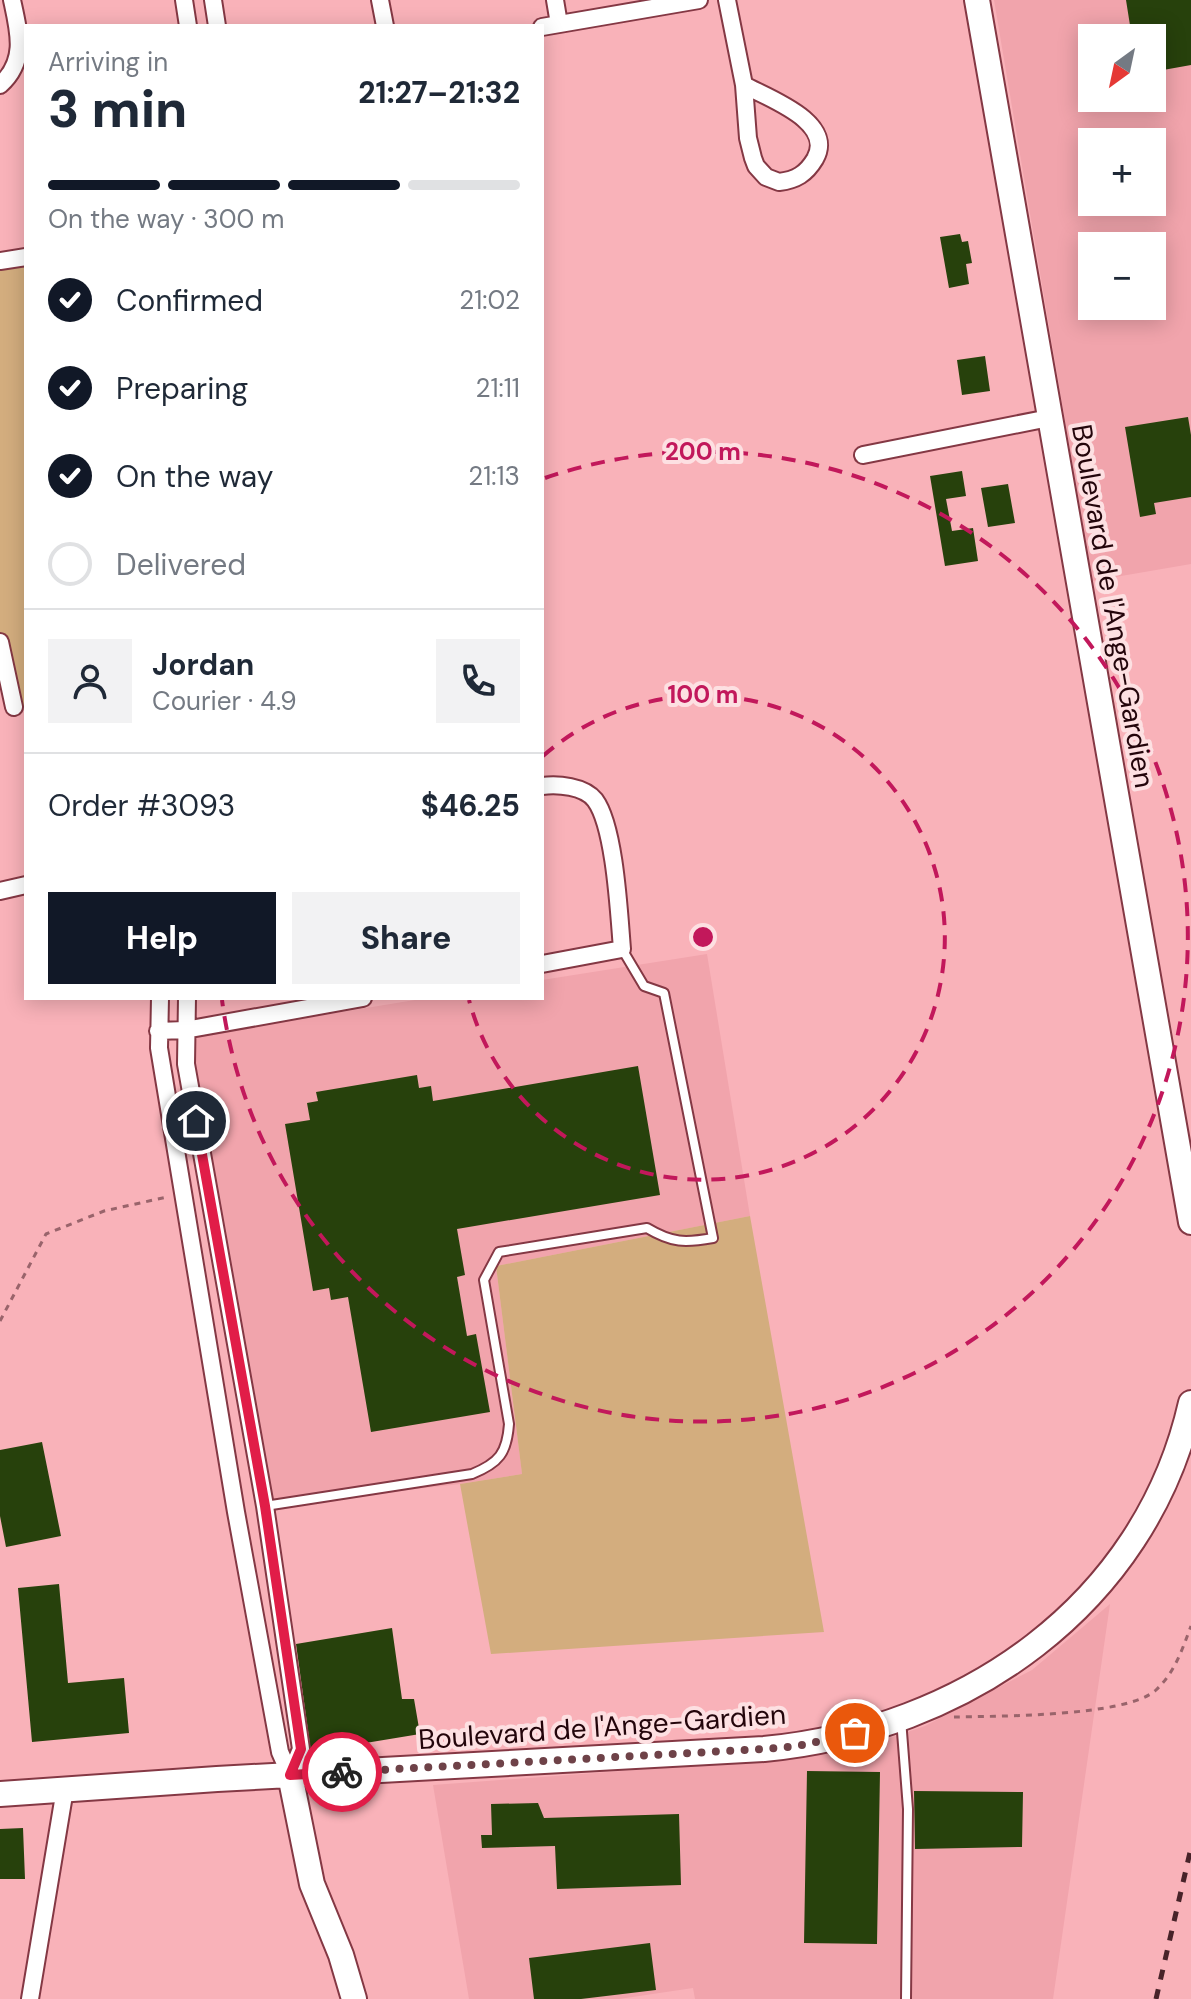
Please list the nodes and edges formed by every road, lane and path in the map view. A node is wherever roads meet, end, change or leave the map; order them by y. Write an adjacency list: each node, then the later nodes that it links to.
1 (12, 0): 14 (street)
2 (184, 0): 9 (street)
3 (213, 0): 10 (street)
4 (380, 0): 11 (street)
5 (555, 0): 12 (street)
6 (699, 0): 12 (street)
7 (727, 0): 15 (street)
8 (977, 0): 18 (main road, Boulevard de l'Ange-Gardien)
9 (188, 24)
10 (217, 24)
11 (385, 24)
12 (559, 24): 13 (street)
13 (544, 27)
14 (0, 85)
15 (744, 85): 15 (street)
16 (24, 257): 17 (street)
17 (0, 261)
18 (1049, 418): 19 (street); 33 (main road, Boulevard de l'Ange-Gardien)
19 (863, 455)
20 (0, 642): 21 (street)
21 (13, 708)
22 (544, 786): 25 (street)
23 (24, 885): 24 (street)
24 (0, 891)
25 (622, 949): 26 (street); 36 (lane)
26 (544, 964)
27 (160, 1000): 31 (street)
28 (187, 1000): 30 (street)
29 (352, 1000): 30 (street)
30 (185, 1030): 31 (street); 36 (street)
31 (158, 1031): 32 (street)
32 (183, 1195): 34 (path); 37 (street)
33 (1191, 1222)
34 (0, 1321)
35 (1191, 1403): 40 (main road, Boulevard de l'Ange-Gardien)
36 (265, 1506): 37 (street); 42 (street)
37 (236, 1512): 42 (street)
38 (1191, 1626): 39 (path)
39 (947, 1717)
40 (901, 1718): 41 (main road, Boulevard de l'Ange-Gardien); 49 (lane)
41 (350, 1772): 42 (main road, Boulevard de l'Ange-Gardien); 46 (main road)
42 (290, 1775): 43 (main road, Boulevard de l'Ange-Gardien); 46 (main road)
43 (247, 1777): 44 (main road, Boulevard de l'Ange-Gardien); 46 (main road)
44 (65, 1789): 45 (main road, Boulevard de l'Ange-Gardien); 47 (street)
45 (0, 1794)
46 (300, 1829): 48 (main road)
47 (30, 1999)
48 (354, 1999)
49 (906, 1999)

